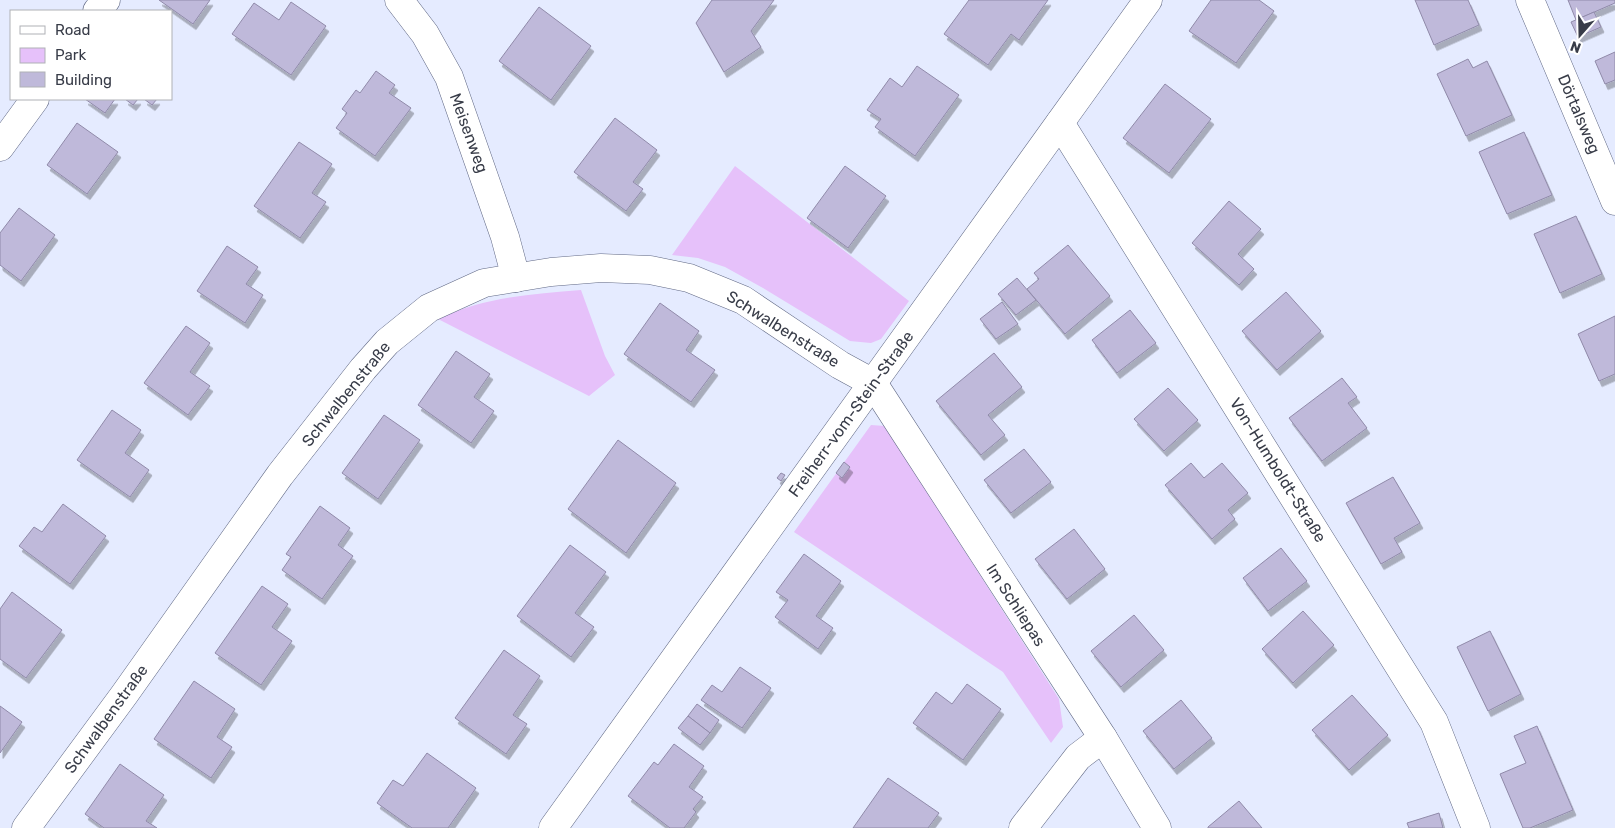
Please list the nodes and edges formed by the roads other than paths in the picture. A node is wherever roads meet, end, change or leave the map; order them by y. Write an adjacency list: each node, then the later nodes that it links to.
1 (399, 0): 8 (street, Meisenweg)
2 (1148, 0): 5 (street, Freiherr-vom-Stein-Straße)
3 (1530, 0): 7 (street, Dörtalsweg)
4 (34, 100): 6 (street)
5 (1060, 122): 9 (street, Freiherr-vom-Stein-Straße); 15 (street, Von-Humboldt-Straße)
6 (0, 147)
7 (1615, 201)
8 (516, 278): 9 (street, Schwalbenstraße); 11 (street, Schwalbenstraße)
9 (873, 383): 10 (street, Im Schliepas); 12 (street, Freiherr-vom-Stein-Straße)
10 (1103, 738): 13 (street); 14 (street, Im Schliepas)
11 (26, 828)
12 (553, 828)
13 (1023, 828)
14 (1158, 828)
15 (1476, 828)

